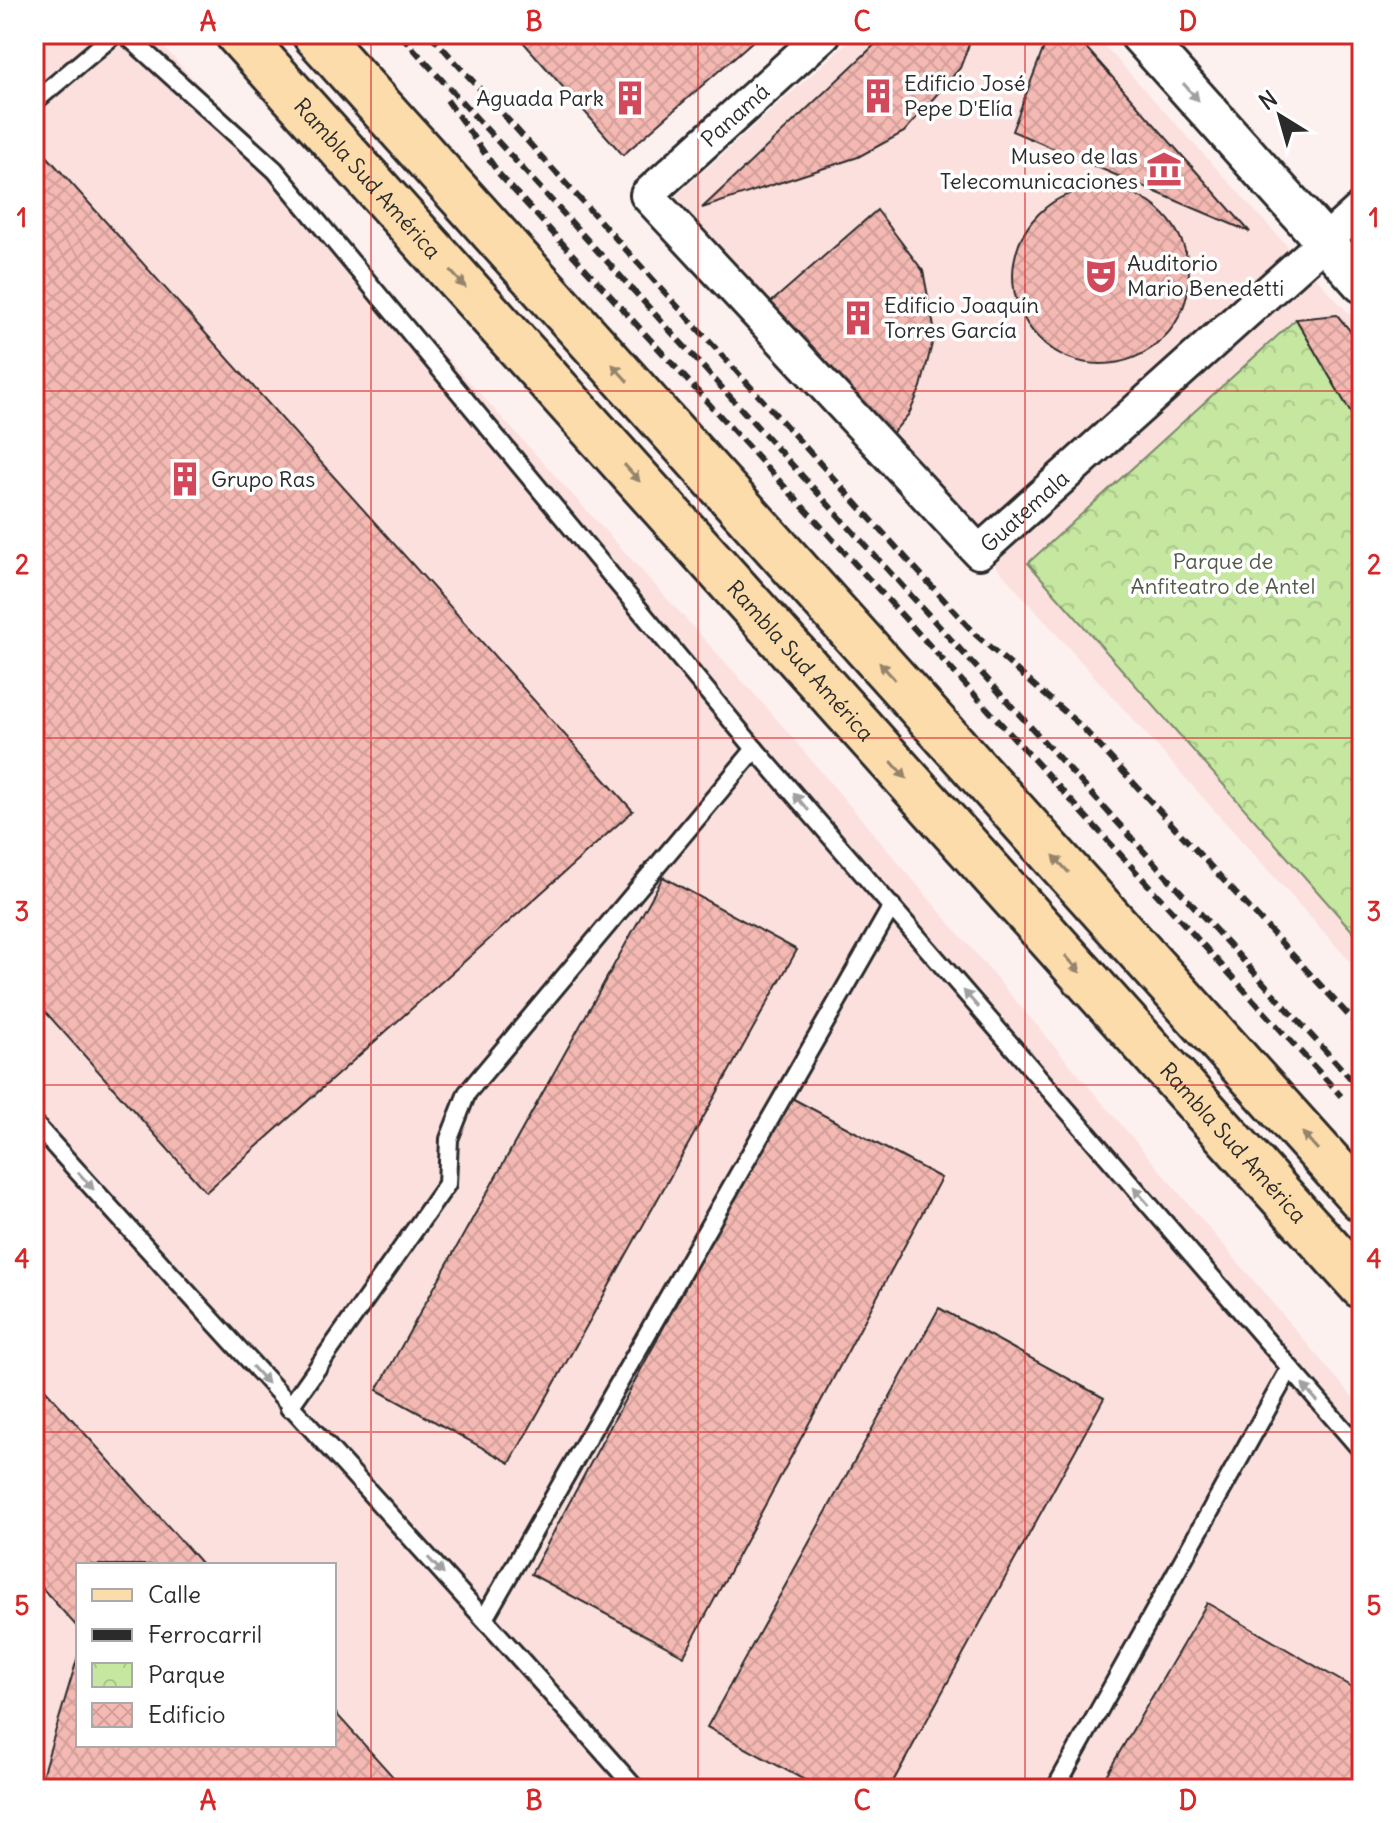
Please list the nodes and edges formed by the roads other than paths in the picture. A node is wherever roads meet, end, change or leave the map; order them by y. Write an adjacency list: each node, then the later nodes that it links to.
1 (115, 34): 7 (lane)
2 (125, 34): 12 (lane)
3 (238, 34): 16 (main road, Rambla Sud América, one-way to 16)
4 (315, 34): 15 (main road, one-way to 4)
5 (824, 34): 8 (street, Panamá)
6 (1139, 34): 10 (street, one-way to 10)
7 (34, 102)
8 (647, 195): 10 (street, Guatemala)
9 (1362, 208): 10 (street, Guatemala)
10 (1325, 241): 11 (street)
11 (1362, 283)
12 (755, 749): 13 (lane, one-way to 12); 18 (lane)
13 (892, 906): 17 (lane, one-way to 13); 20 (lane)
14 (34, 1123): 18 (lane, one-way to 18)
15 (1362, 1199)
16 (1362, 1286)
17 (1289, 1370): 19 (lane, one-way to 17); 22 (lane)
18 (289, 1408): 20 (lane, one-way to 20)
19 (1362, 1451)
20 (485, 1617): 21 (lane)
21 (636, 1789)
22 (1055, 1789)

